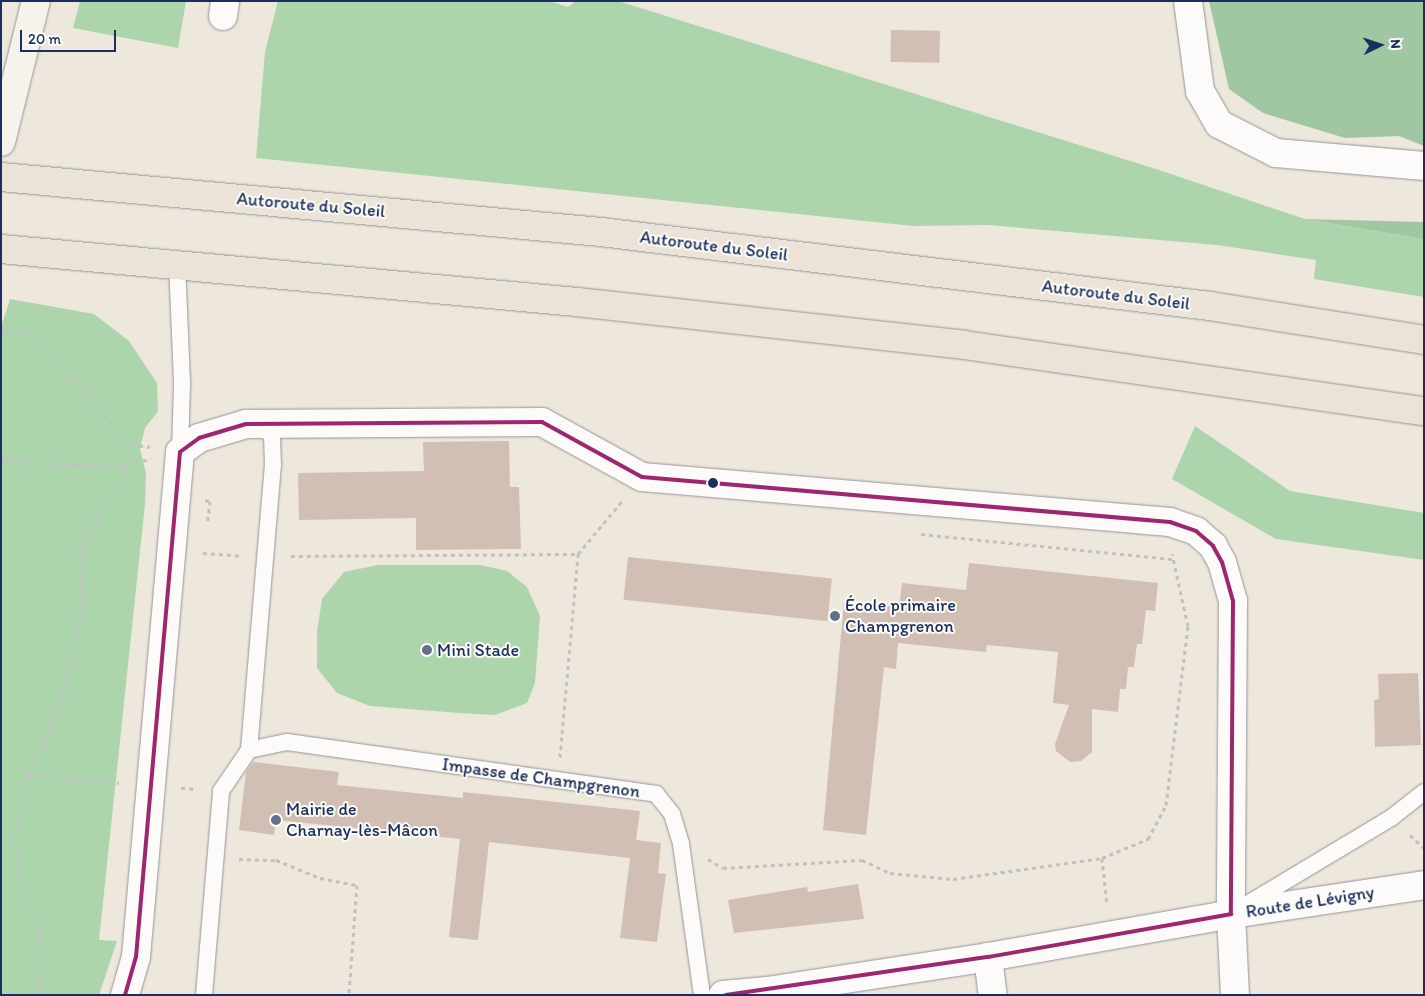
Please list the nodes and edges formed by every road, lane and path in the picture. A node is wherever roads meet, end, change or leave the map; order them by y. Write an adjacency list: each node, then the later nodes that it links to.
1 (36, 1): 3 (main road)
2 (1188, 1): 4 (street)
3 (1, 142)
4 (1424, 166)
5 (1, 177): 9 (highway, Autoroute du Soleil)
6 (1, 248): 7 (highway)
7 (177, 263): 10 (highway); 12 (lane)
8 (1, 331): 12 (path)
9 (1424, 340)
10 (1424, 410)
11 (258, 423): 12 (street); 15 (street); 22 (lane)
12 (180, 452): 14 (path); 16 (street)
13 (1, 461): 14 (path)
14 (127, 464): 24 (path)
15 (642, 477): 20 (path); 33 (street)
16 (179, 494): 17 (path); 37 (street)
17 (206, 528)
18 (204, 546): 21 (path)
19 (1170, 550): 30 (path)
20 (578, 554): 22 (path); 25 (path)
21 (236, 556)
22 (266, 556): 23 (lane)
23 (249, 750): 25 (lane, Impasse de Champgrenon); 29 (lane)
24 (29, 775): 26 (path); 36 (path)
25 (558, 781): 28 (lane, Impasse de Champgrenon)
26 (119, 783)
27 (1424, 792): 33 (lane)
28 (681, 844): 30 (path); 40 (lane, Impasse de Champgrenon)
29 (216, 858): 38 (lane); 39 (path)
30 (1102, 858): 32 (path)
31 (1424, 885): 33 (street, Route de Lévigny)
32 (1108, 908)
33 (1231, 914): 34 (street, Route de Lévigny); 43 (street)
34 (988, 957): 35 (street, Route de Lévigny); 42 (street)
35 (768, 993): 41 (street, Route de Lévigny)
36 (41, 995)
37 (125, 995)
38 (204, 995)
39 (349, 995)
40 (702, 995)
41 (723, 995)
42 (994, 995)
43 (1235, 995)

